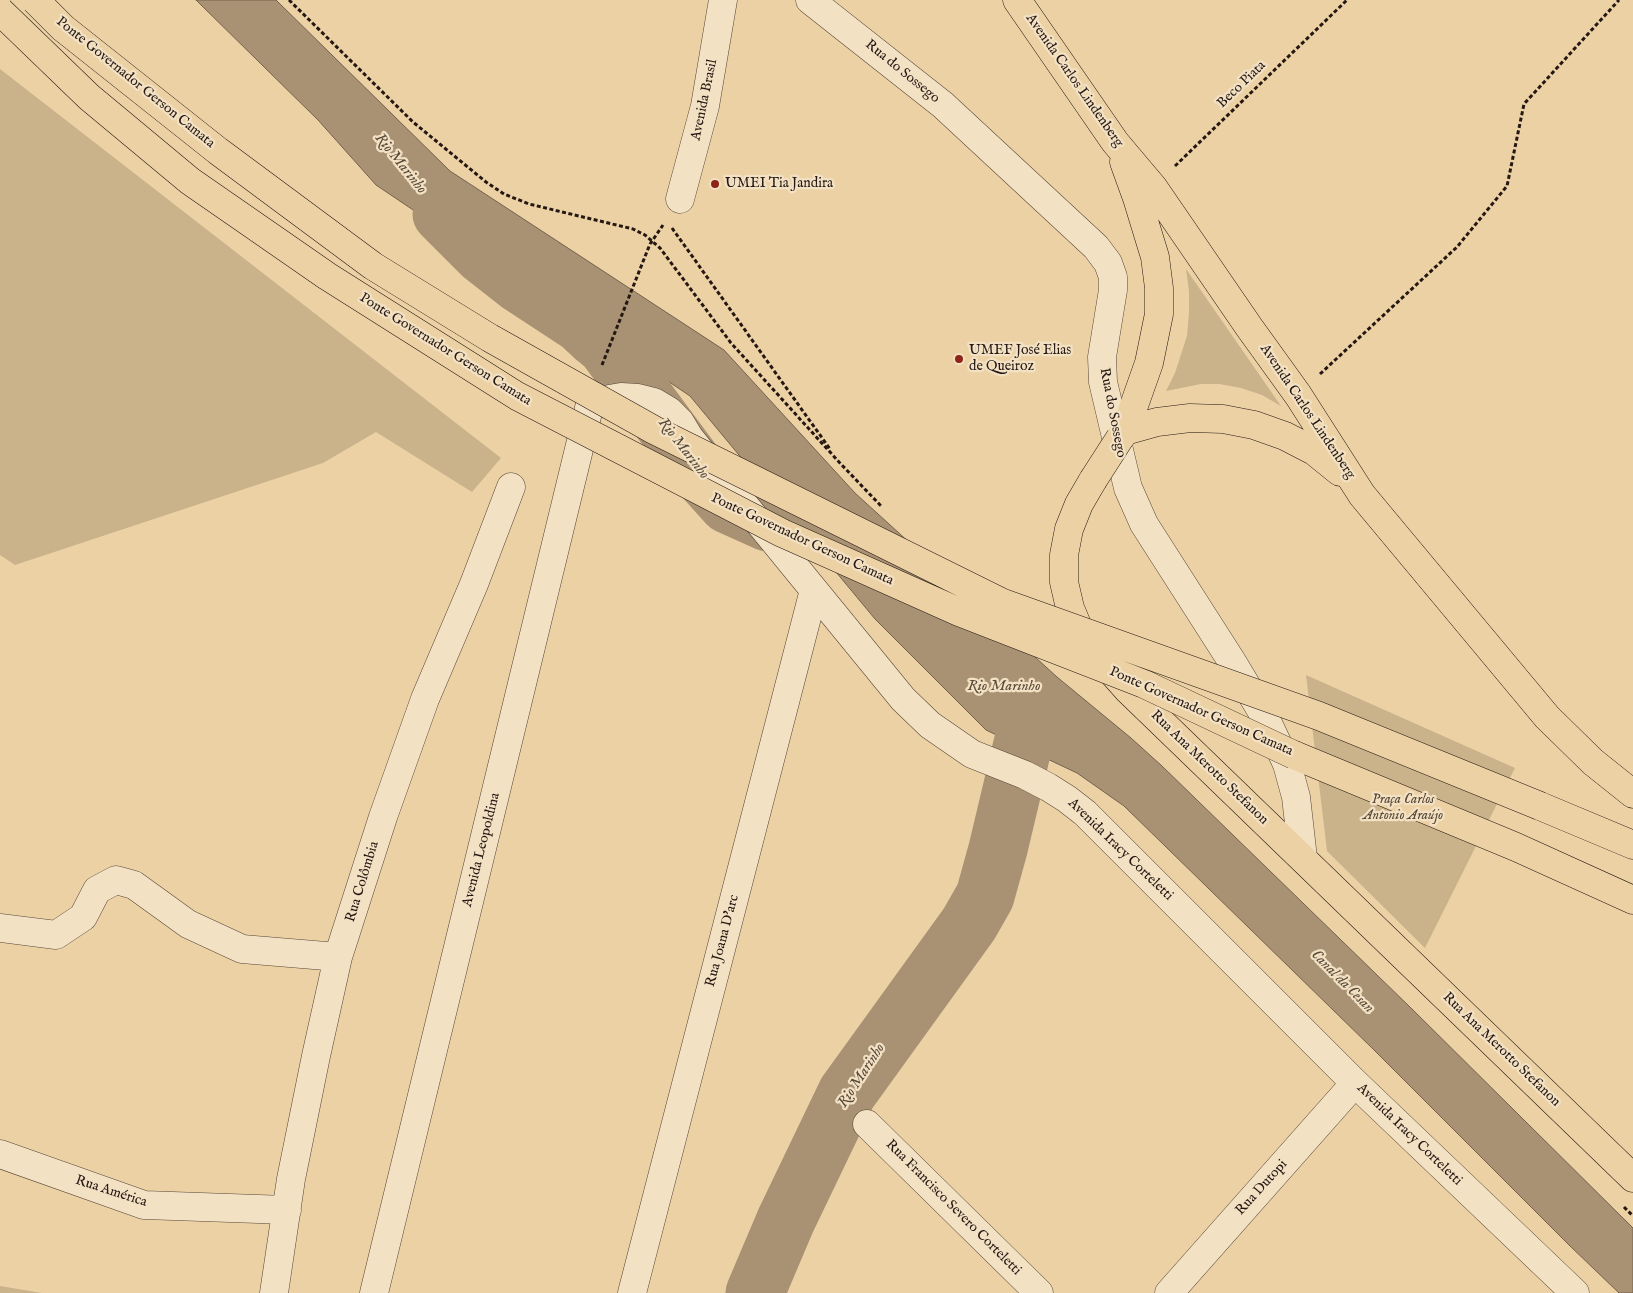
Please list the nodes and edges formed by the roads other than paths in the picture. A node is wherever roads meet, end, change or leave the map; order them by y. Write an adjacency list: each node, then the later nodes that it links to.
1 (35, 0): 14 (main road, Ponte Governador Gerson Camata, bridge)
2 (723, 0): 7 (street, Avenida Brasil)
3 (810, 0): 15 (street, Rua do Sossego)
4 (1017, 0): 6 (main road, Avenida Carlos Lindenberg)
5 (0, 11): 16 (main road, Ponte Governador Gerson Camata, bridge)
6 (1115, 142): 9 (main road, Rua Ana Merotto Stefanon); 11 (main road, Avenida Carlos Lindenberg)
7 (680, 199)
8 (589, 408): 12 (street, Avenida Iracy Corteletti); 25 (street, Avenida Leopoldina)
9 (1123, 435): 11 (main road); 15 (main road, Rua Ana Merotto Stefanon, bridge)
10 (511, 487): 18 (street, Rua Colômbia)
11 (1362, 495): 13 (main road, Avenida Carlos Lindenberg)
12 (814, 590): 19 (street, Avenida Iracy Corteletti); 26 (street, Rua Joana D'arc)
13 (1633, 794)
14 (1633, 845)
15 (1303, 858): 22 (main road, Rua Ana Merotto Stefanon)
16 (1633, 900)
17 (0, 928): 18 (street)
18 (338, 957): 23 (street, Rua Colômbia)
19 (1355, 1084): 28 (street, Rua Dutopi); 29 (street, Avenida Iracy Corteletti)
20 (866, 1124): 27 (street, Rua Francisco Severo Corteletti)
21 (0, 1154): 23 (street, Rua América)
22 (1633, 1178)
23 (287, 1210): 24 (street, Rua Colômbia)
24 (274, 1293)
25 (374, 1293)
26 (632, 1293)
27 (1038, 1293)
28 (1169, 1293)
29 (1575, 1293)

